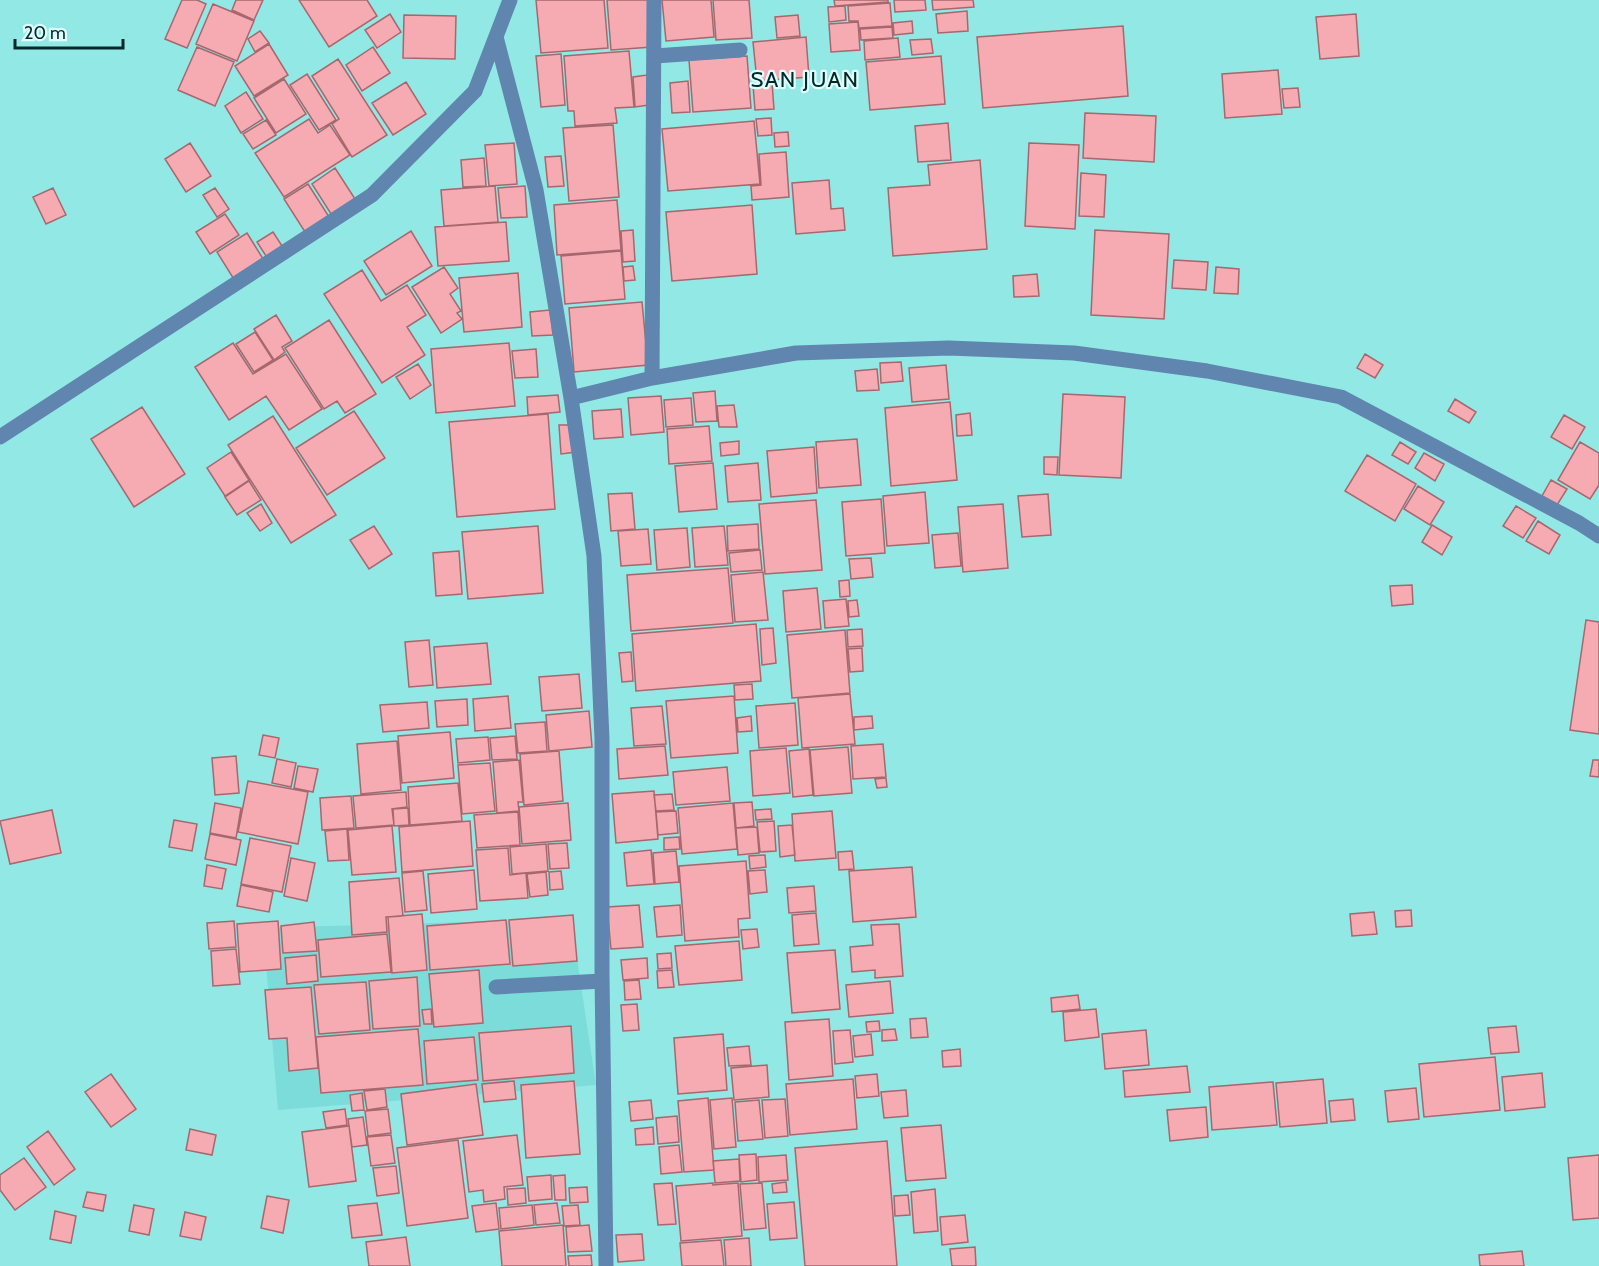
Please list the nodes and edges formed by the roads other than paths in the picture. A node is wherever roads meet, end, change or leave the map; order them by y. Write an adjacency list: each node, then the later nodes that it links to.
1 (510, 0): 3 (street)
2 (654, 0): 5 (street)
3 (496, 37): 7 (street); 8 (street)
4 (740, 50): 5 (street)
5 (655, 56): 6 (street)
6 (652, 378): 7 (street); 9 (street)
7 (571, 398): 10 (street)
8 (0, 437)
9 (1599, 536)
10 (602, 981): 11 (street); 12 (street)
11 (496, 987)
12 (606, 1266)

